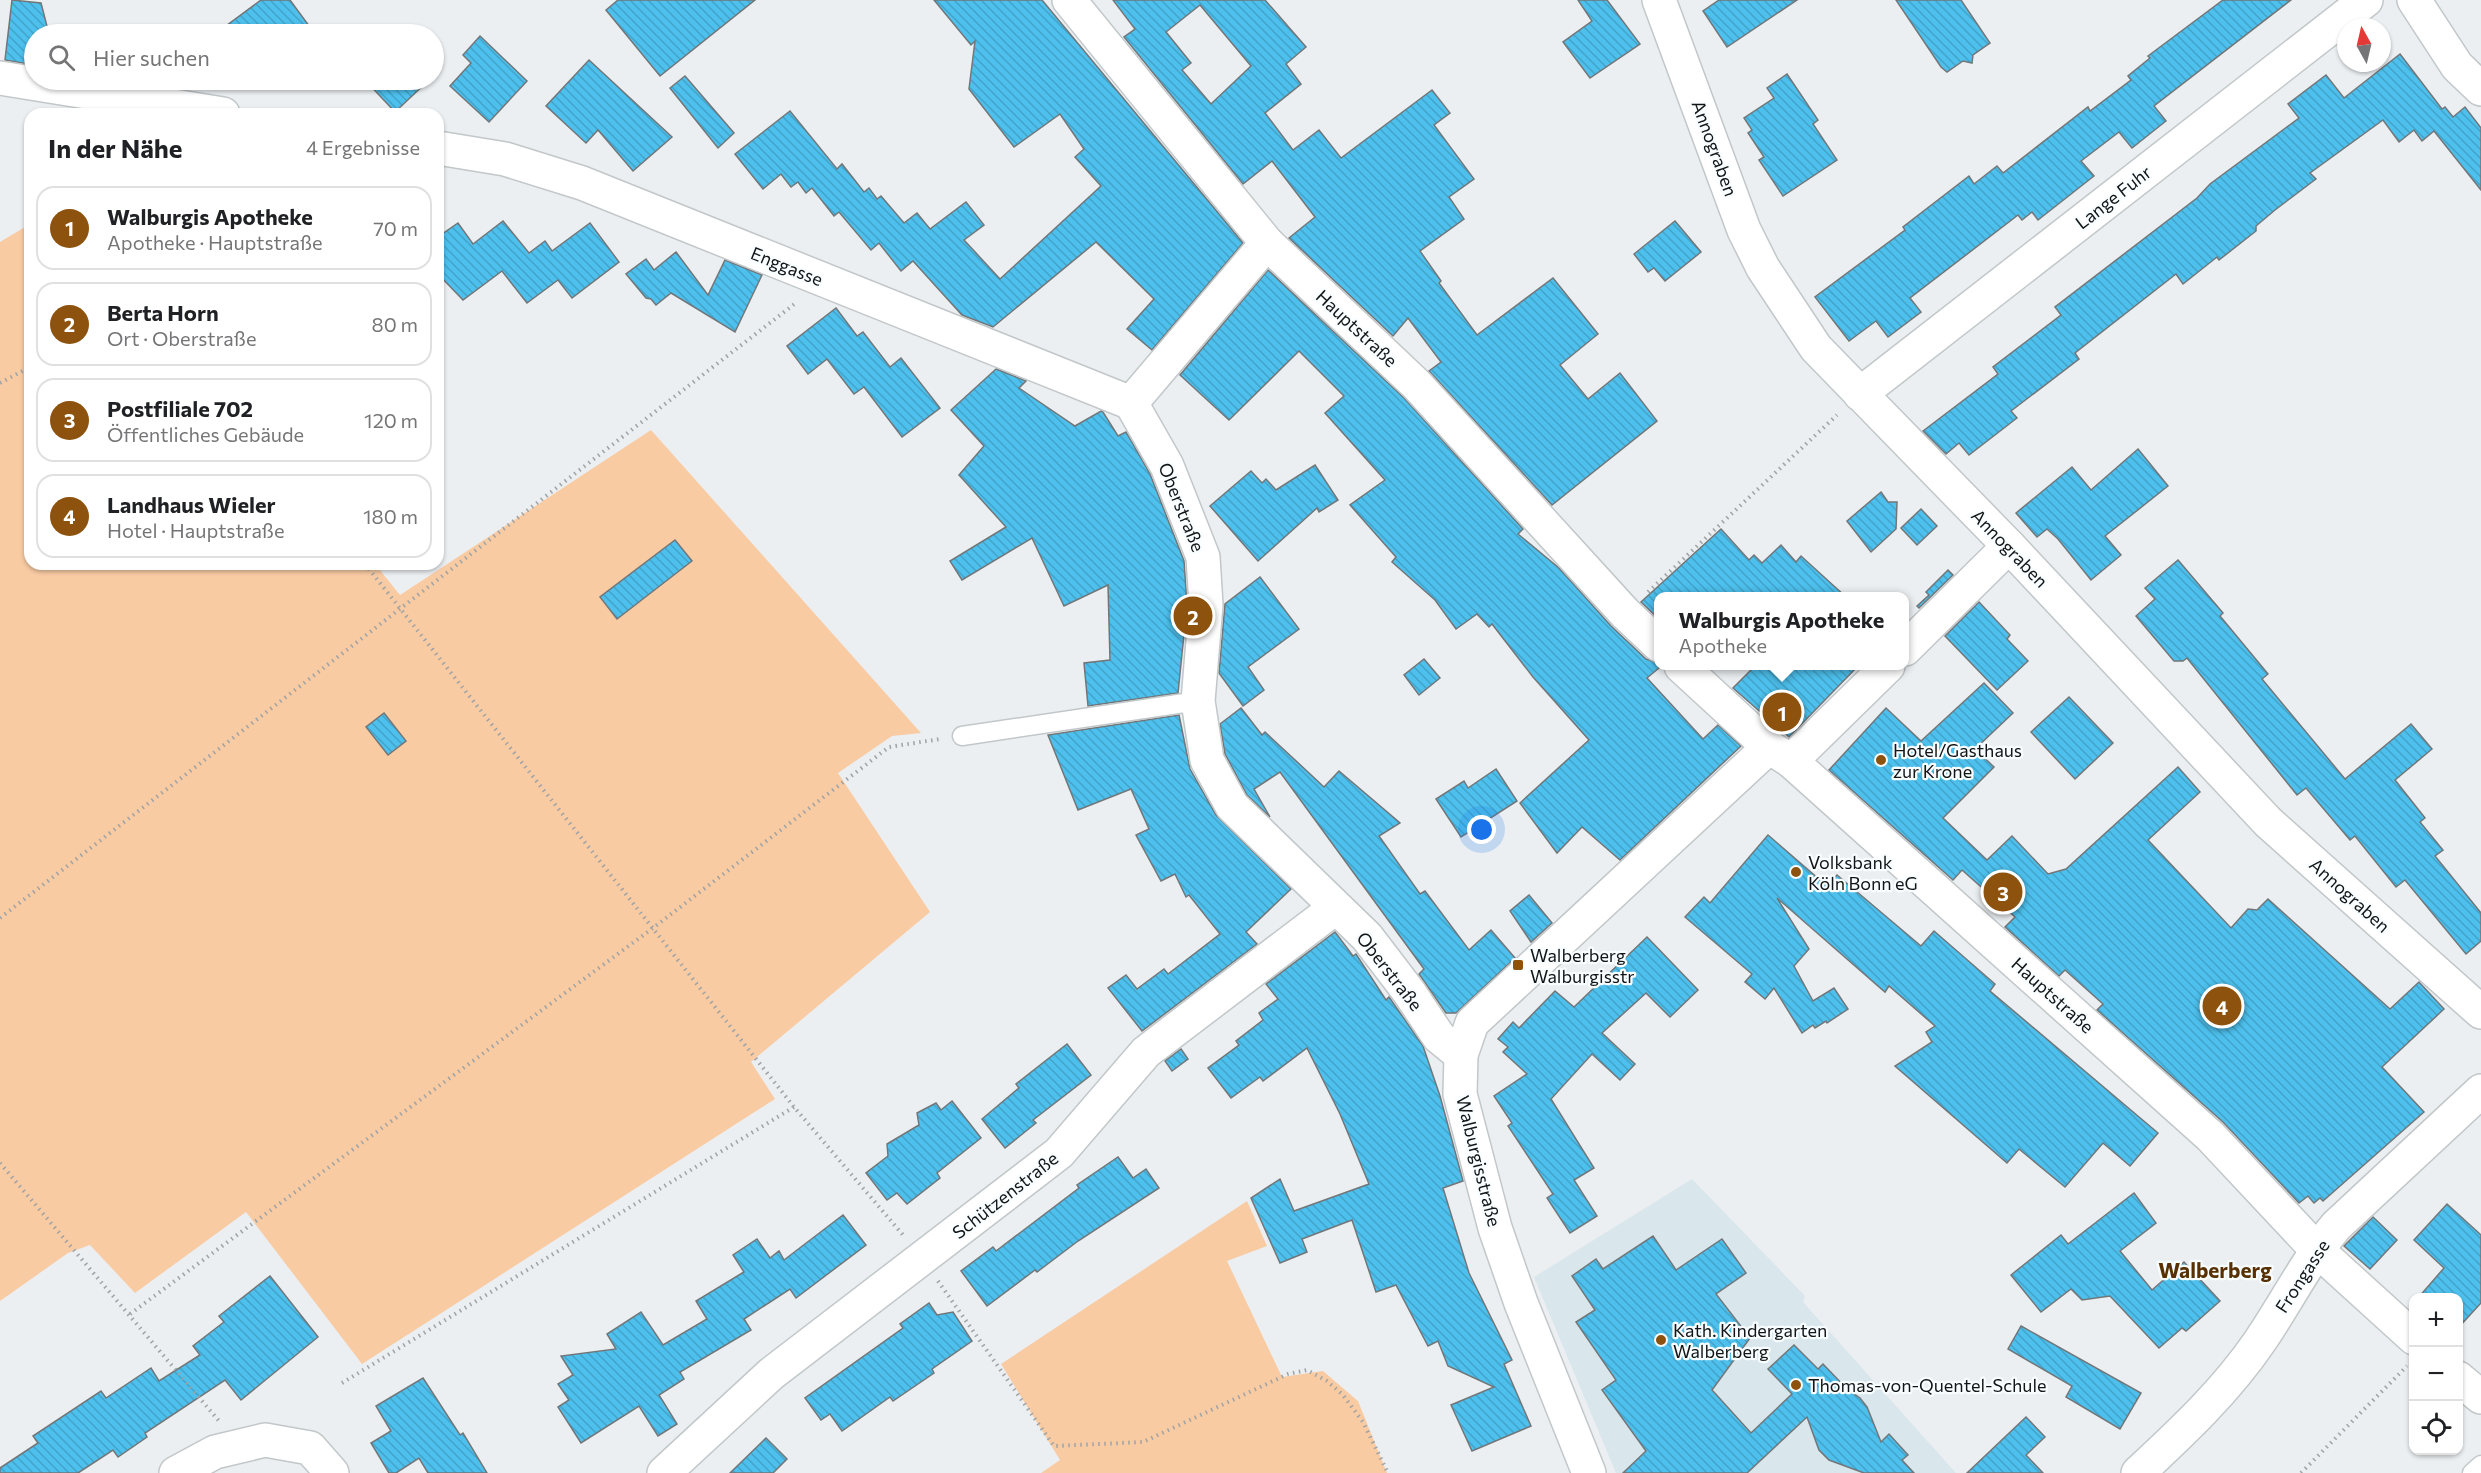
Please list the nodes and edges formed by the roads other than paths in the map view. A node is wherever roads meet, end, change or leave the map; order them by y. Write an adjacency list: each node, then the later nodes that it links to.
1 (1069, 0): 11 (street, Hauptstraße)
2 (1659, 0): 12 (street, Annograben)
3 (2366, 0): 12 (street, Lange Fuhr)
4 (2414, 0): 7 (street)
5 (0, 78): 6 (street)
6 (24, 82)
7 (2481, 89)
8 (74, 90): 9 (street)
9 (186, 108)
10 (444, 149): 13 (street, Enggasse)
11 (1267, 243): 13 (street); 15 (street, Hauptstraße)
12 (1860, 394): 14 (street, Annograben)
13 (1131, 403): 19 (street, Oberstraße)
14 (2009, 546): 16 (street); 23 (street, Annograben)
15 (1654, 640)
16 (1909, 645)
17 (1686, 670): 21 (street, Hauptstraße)
18 (1883, 670): 21 (street, Walburgisstraße)
19 (1198, 702): 20 (lane); 22 (street, Oberstraße)
20 (962, 736)
21 (1780, 754): 24 (street, Walburgisstraße); 26 (street, Hauptstraße)
22 (1335, 908): 24 (street, Oberstraße); 33 (street, Schützenstraße)
23 (2481, 1012)
24 (1461, 1055): 34 (street, Walburgisstraße)
25 (2481, 1092): 26 (street, Frongasse)
26 (2316, 1250): 27 (street, Hauptstraße); 35 (street, Frongasse)
27 (2409, 1334)
28 (2463, 1382): 29 (street)
29 (2481, 1397)
30 (2481, 1466): 36 (lane)
31 (176, 1473): 32 (street)
32 (332, 1473)
33 (664, 1473)
34 (1589, 1473)
35 (2138, 1473)
36 (2472, 1473)

